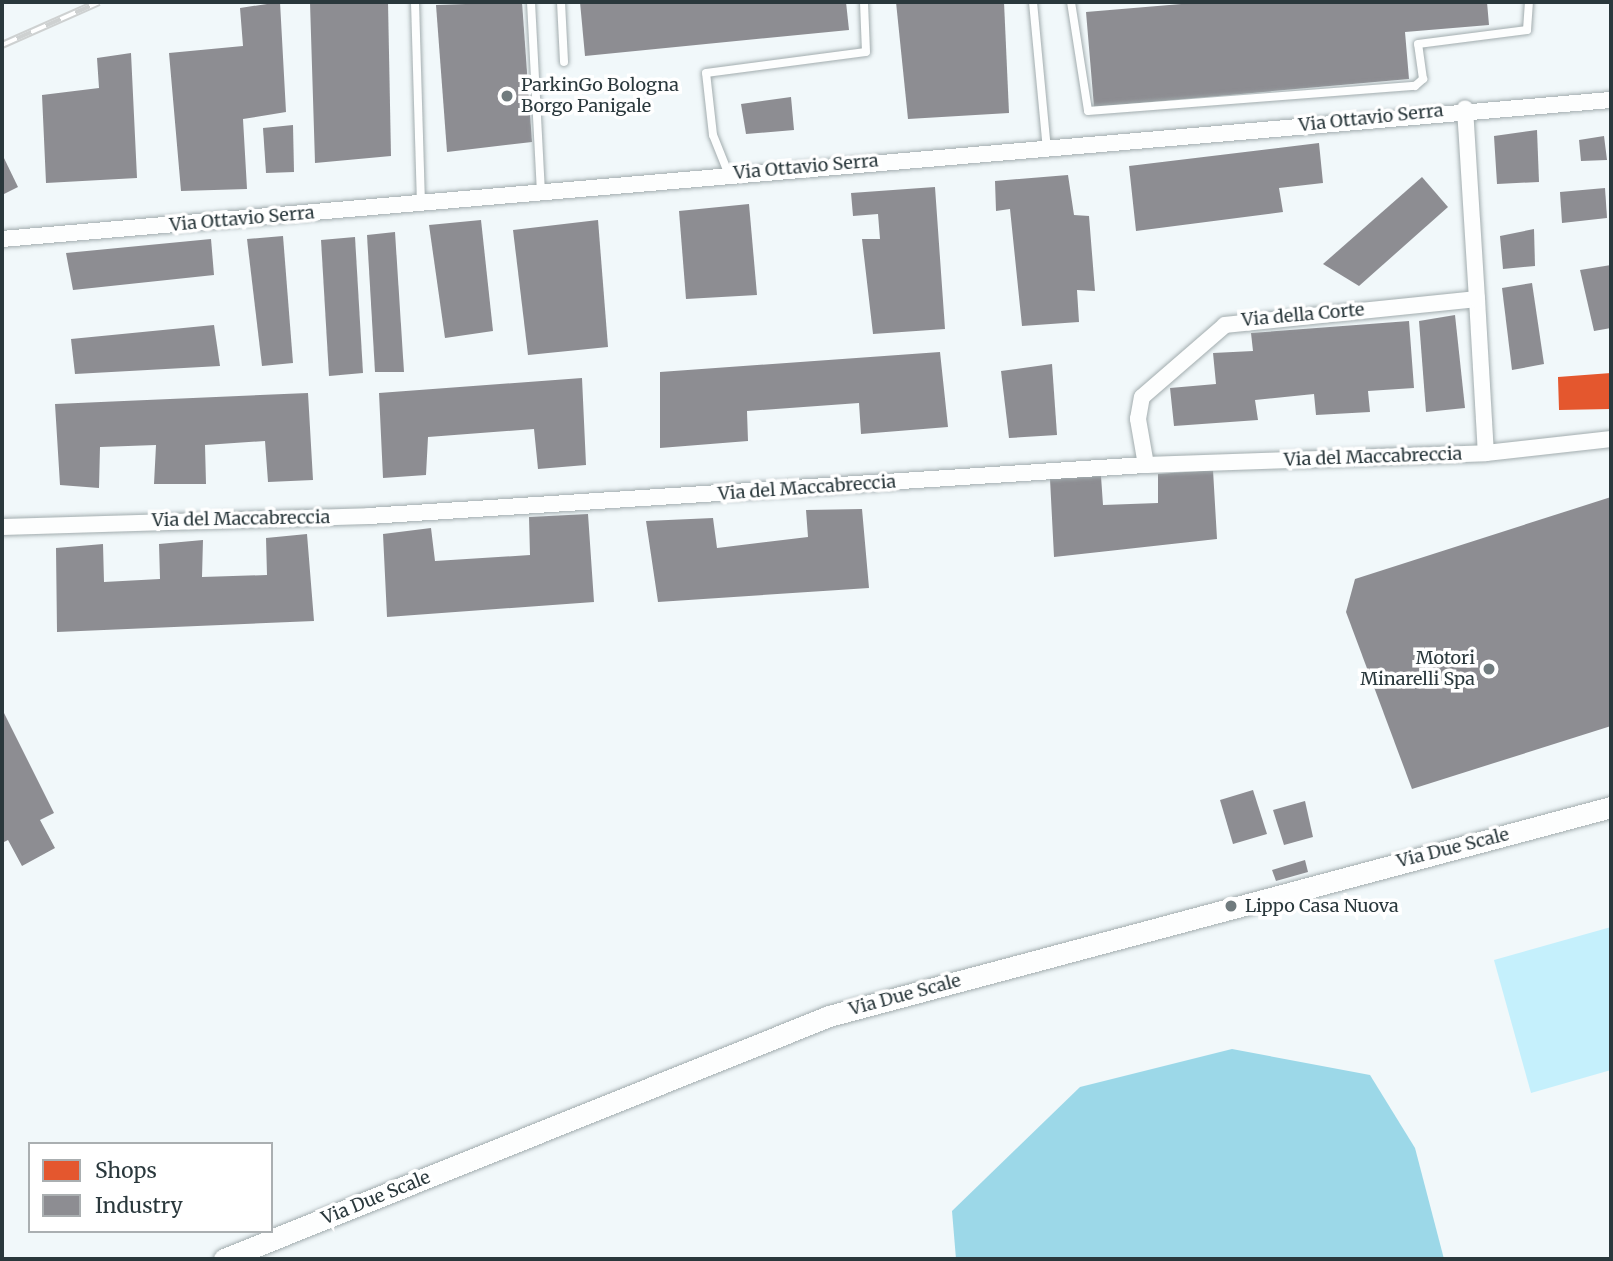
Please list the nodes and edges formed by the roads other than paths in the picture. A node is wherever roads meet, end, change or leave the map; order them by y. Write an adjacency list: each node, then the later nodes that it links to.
1 (415, 2): 14 (lane)
2 (531, 2): 13 (lane)
3 (561, 2): 8 (lane)
4 (864, 2): 12 (lane)
5 (1033, 2): 11 (lane)
6 (1071, 2): 7 (lane)
7 (1529, 2)
8 (564, 62)
9 (1611, 100): 10 (street, Via Ottavio Serra)
10 (1465, 108): 11 (street, Via Ottavio Serra); 16 (street)
11 (1047, 151): 12 (street, Via Ottavio Serra)
12 (729, 175): 13 (street, Via Ottavio Serra)
13 (541, 193): 14 (street, Via Ottavio Serra)
14 (421, 204): 15 (street, Via Ottavio Serra)
15 (2, 239)
16 (1477, 299): 18 (street); 19 (street, Via della Corte)
17 (1611, 439): 18 (street, Via del Maccabreccia)
18 (1486, 453): 19 (street, Via del Maccabreccia)
19 (1146, 465): 20 (street, Via del Maccabreccia)
20 (2, 527)
21 (1611, 807): 22 (street, Via Due Scale)
22 (224, 1259)

